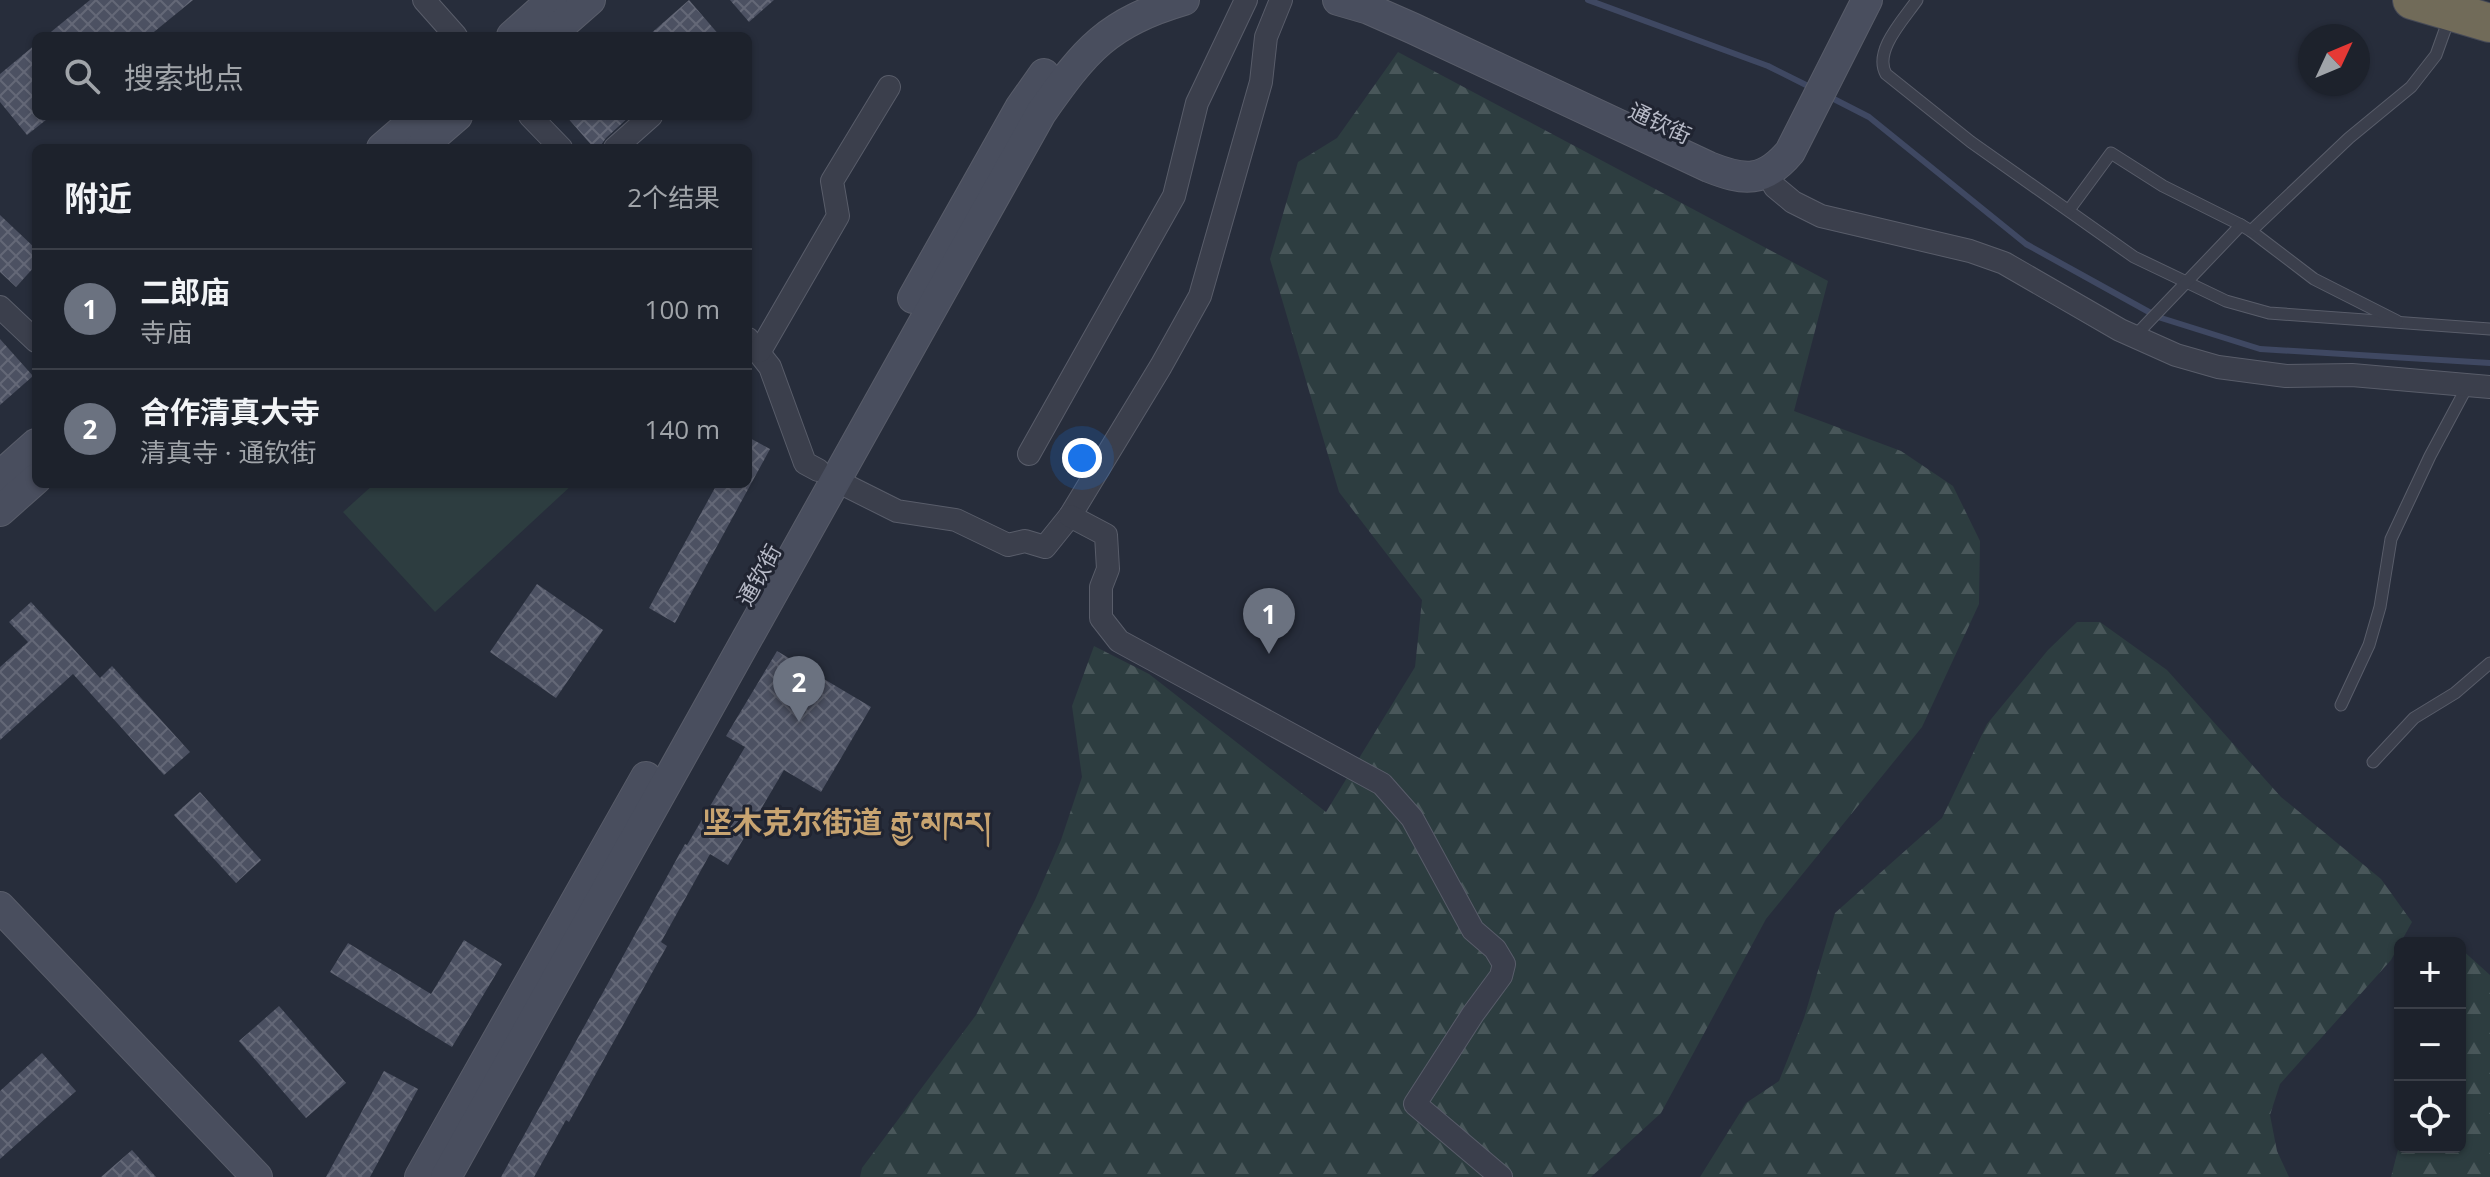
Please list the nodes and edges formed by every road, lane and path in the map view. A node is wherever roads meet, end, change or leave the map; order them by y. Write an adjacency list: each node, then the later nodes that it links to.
1 (424, 0): 16 (street)
2 (552, 0): 17 (main road)
3 (590, 0): 18 (main road)
4 (1128, 0): 43 (main road, 通钦街)
5 (1184, 0): 43 (main road)
6 (1246, 0): 42 (street)
7 (1281, 0): 47 (street)
8 (1338, 0): 30 (main road)
9 (1399, 0): 25 (main road, 通钦街)
10 (1850, 0): 19 (main road, 通钦街)
11 (1867, 0): 19 (main road)
12 (1917, 0): 31 (lane)
13 (2412, 0): 14 (highway)
14 (2451, 12): 15 (highway); 32 (lane)
15 (2490, 23)
16 (452, 32)
17 (516, 32)
18 (554, 32)
19 (1837, 40): 25 (main road, 通钦街)
20 (889, 87): 39 (street)
21 (414, 120): 26 (main road)
22 (452, 120): 27 (main road)
23 (534, 120): 28 (street)
24 (646, 120): 29 (street)
25 (1789, 137): 30 (main road)
26 (387, 144)
27 (425, 144)
28 (557, 144)
29 (620, 144)
30 (1767, 173): 37 (street)
31 (2069, 210): 32 (lane); 33 (lane)
32 (2246, 228): 33 (lane); 35 (lane)
33 (2186, 283): 35 (lane); 37 (lane)
34 (0, 307): 38 (street)
35 (2401, 324): 36 (lane)
36 (2490, 329)
37 (2138, 334): 40 (street)
38 (32, 337)
39 (754, 345): 43 (street)
40 (2479, 386): 49 (lane)
41 (32, 448): 44 (main road)
42 (1029, 454)
43 (827, 475): 47 (street); 53 (main road, 通钦街); 54 (main road)
44 (0, 476)
45 (32, 483): 46 (main road)
46 (0, 511)
47 (1070, 516): 55 (street)
48 (2490, 663): 50 (lane)
49 (2341, 705)
50 (2373, 762)
51 (0, 907): 52 (main road)
52 (257, 1177)
53 (420, 1177)
54 (446, 1177)
55 (1501, 1177)

